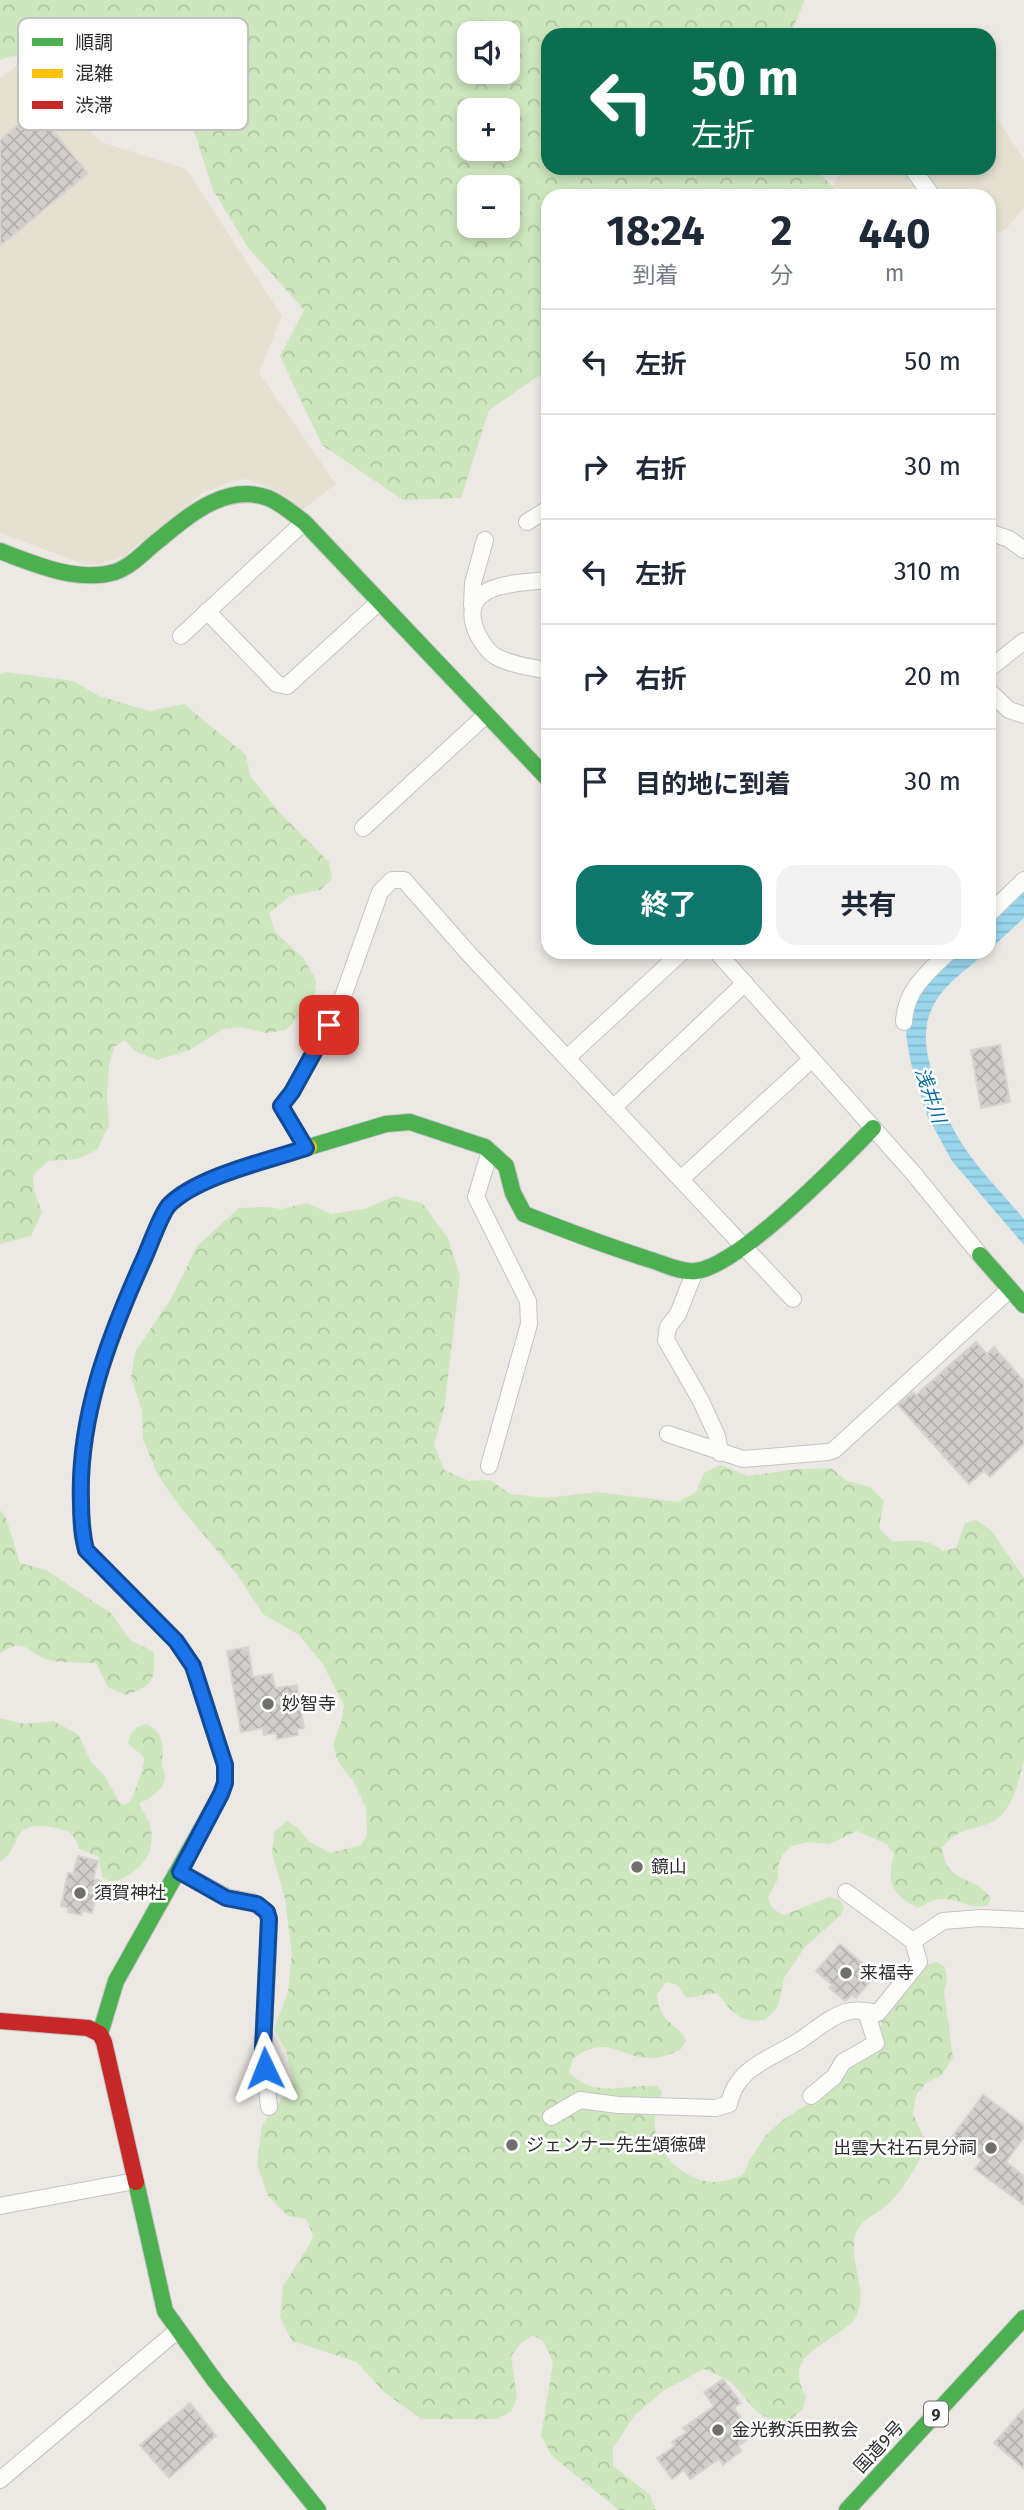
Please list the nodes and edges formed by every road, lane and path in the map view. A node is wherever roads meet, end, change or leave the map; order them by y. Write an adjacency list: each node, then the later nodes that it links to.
1 (541, 513): 3 (street)
2 (303, 522): 7 (main road); 9 (main road); 11 (street)
3 (527, 522)
4 (996, 534): 6 (street)
5 (485, 540): 10 (street)
6 (1024, 550)
7 (0, 551)
8 (541, 580): 10 (street)
9 (379, 602): 11 (street); 17 (main road)
10 (472, 607): 15 (street)
11 (207, 611): 12 (street)
12 (181, 636)
13 (1024, 641): 14 (street)
14 (996, 663)
15 (541, 669)
16 (996, 698): 18 (street)
17 (486, 715): 19 (main road); 20 (street)
18 (1024, 715)
19 (541, 772)
20 (363, 828)
21 (1024, 880): 22 (street)
22 (996, 907)
23 (674, 959): 28 (street)
24 (723, 959): 26 (street)
25 (942, 959): 27 (street)
26 (745, 983): 29 (street); 30 (street)
27 (904, 1021)
28 (568, 1057): 30 (street); 32 (street)
29 (812, 1059): 31 (street); 34 (street)
30 (613, 1108): 34 (street)
31 (873, 1128): 35 (main road); 36 (street)
32 (306, 1148): 33 (main road); 44 (main road)
33 (490, 1151): 37 (main road); 43 (street)
34 (681, 1179): 35 (street)
35 (743, 1245): 37 (main road); 39 (street)
36 (981, 1255): 38 (main road)
37 (695, 1271): 42 (street)
38 (1010, 1289): 40 (main road); 42 (street)
39 (793, 1299)
40 (1024, 1305)
41 (668, 1434): 42 (street)
42 (720, 1453)
43 (489, 1466)
44 (180, 1872): 50 (main road); 52 (street)
45 (846, 1892): 47 (street)
46 (1024, 1920): 47 (street)
47 (913, 1941): 48 (street)
48 (866, 2011): 51 (street); 53 (street)
49 (0, 2021): 50 (main road)
50 (100, 2034): 54 (main road)
51 (811, 2096)
52 (269, 2107)
53 (551, 2117)
54 (135, 2181): 55 (street); 57 (main road)
55 (0, 2206)
56 (1024, 2318): 60 (main road, 国道9号 / 9)
57 (178, 2330): 58 (street); 59 (main road)
58 (0, 2480)
59 (318, 2510)
60 (847, 2510)

